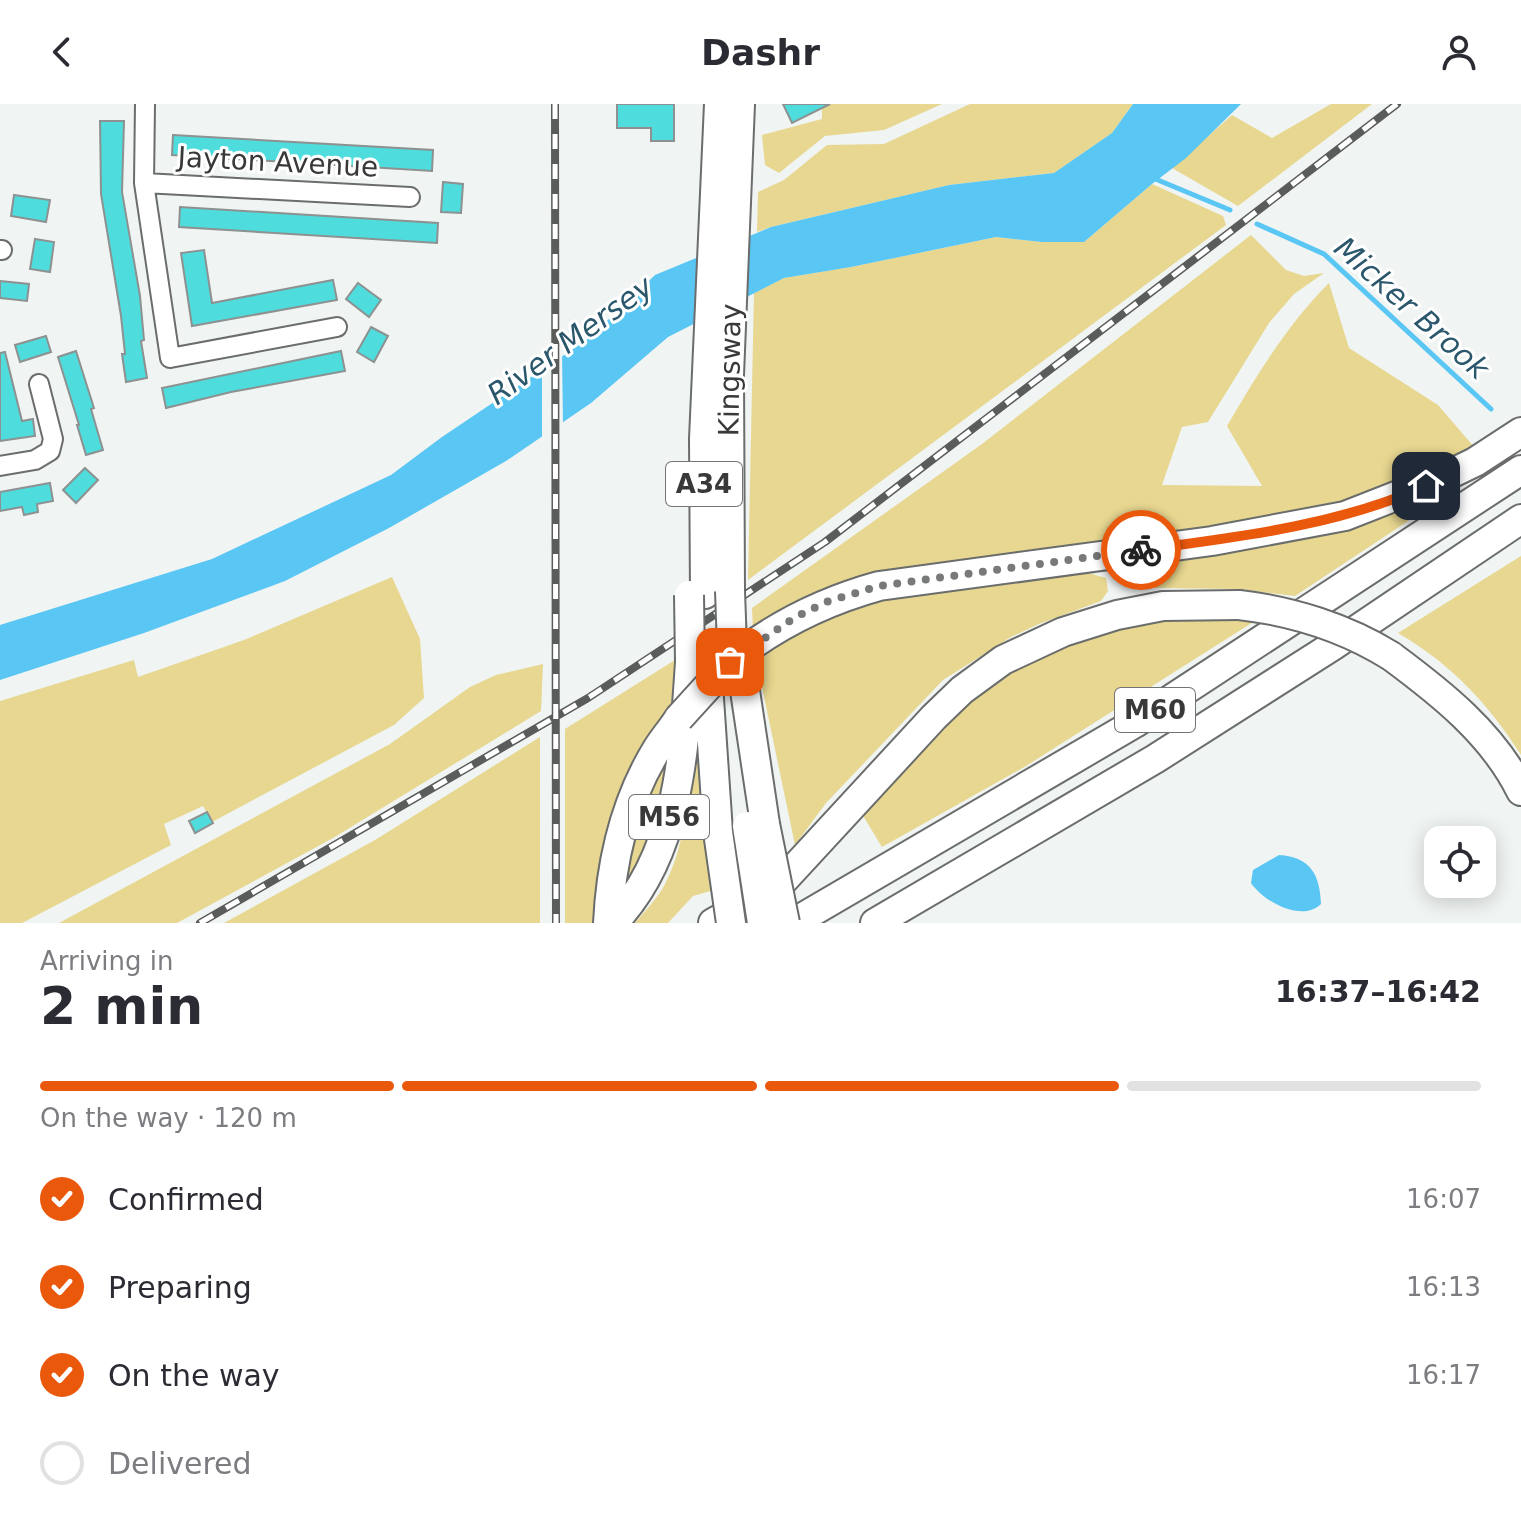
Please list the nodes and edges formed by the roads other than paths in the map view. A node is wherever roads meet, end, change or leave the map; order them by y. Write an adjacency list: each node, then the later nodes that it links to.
1 (145, 104): 4 (street)
2 (719, 104): 5 (highway, Kingsway / A34)
3 (740, 104): 5 (highway, Kingsway / A34)
4 (144, 183): 6 (street, Jayton Avenue); 7 (street)
5 (726, 188): 8 (highway, Kingsway / A34)
6 (410, 197)
7 (337, 327)
8 (718, 374): 14 (highway, Kingsway / A34); 14 (highway, Kingsway / A34)
9 (39, 384): 11 (street)
10 (1521, 432): 18 (highway, bridge)
11 (0, 466)
12 (1521, 470): 23 (highway, M60)
13 (1521, 519): 24 (highway, M60)
14 (717, 589): 15 (highway, Kingsway / A34)
15 (717, 651): 17 (highway, Kingsway / A34); 18 (highway, M56); 20 (highway, Kingsway / A34, bridge)
16 (1521, 791): 19 (highway, bridge)
17 (756, 825): 21 (highway, Kingsway / A34, bridge); 22 (highway, bridge)
18 (610, 923)
19 (713, 923)
20 (731, 923)
21 (762, 923)
22 (785, 923)
23 (793, 923)
24 (875, 923)

